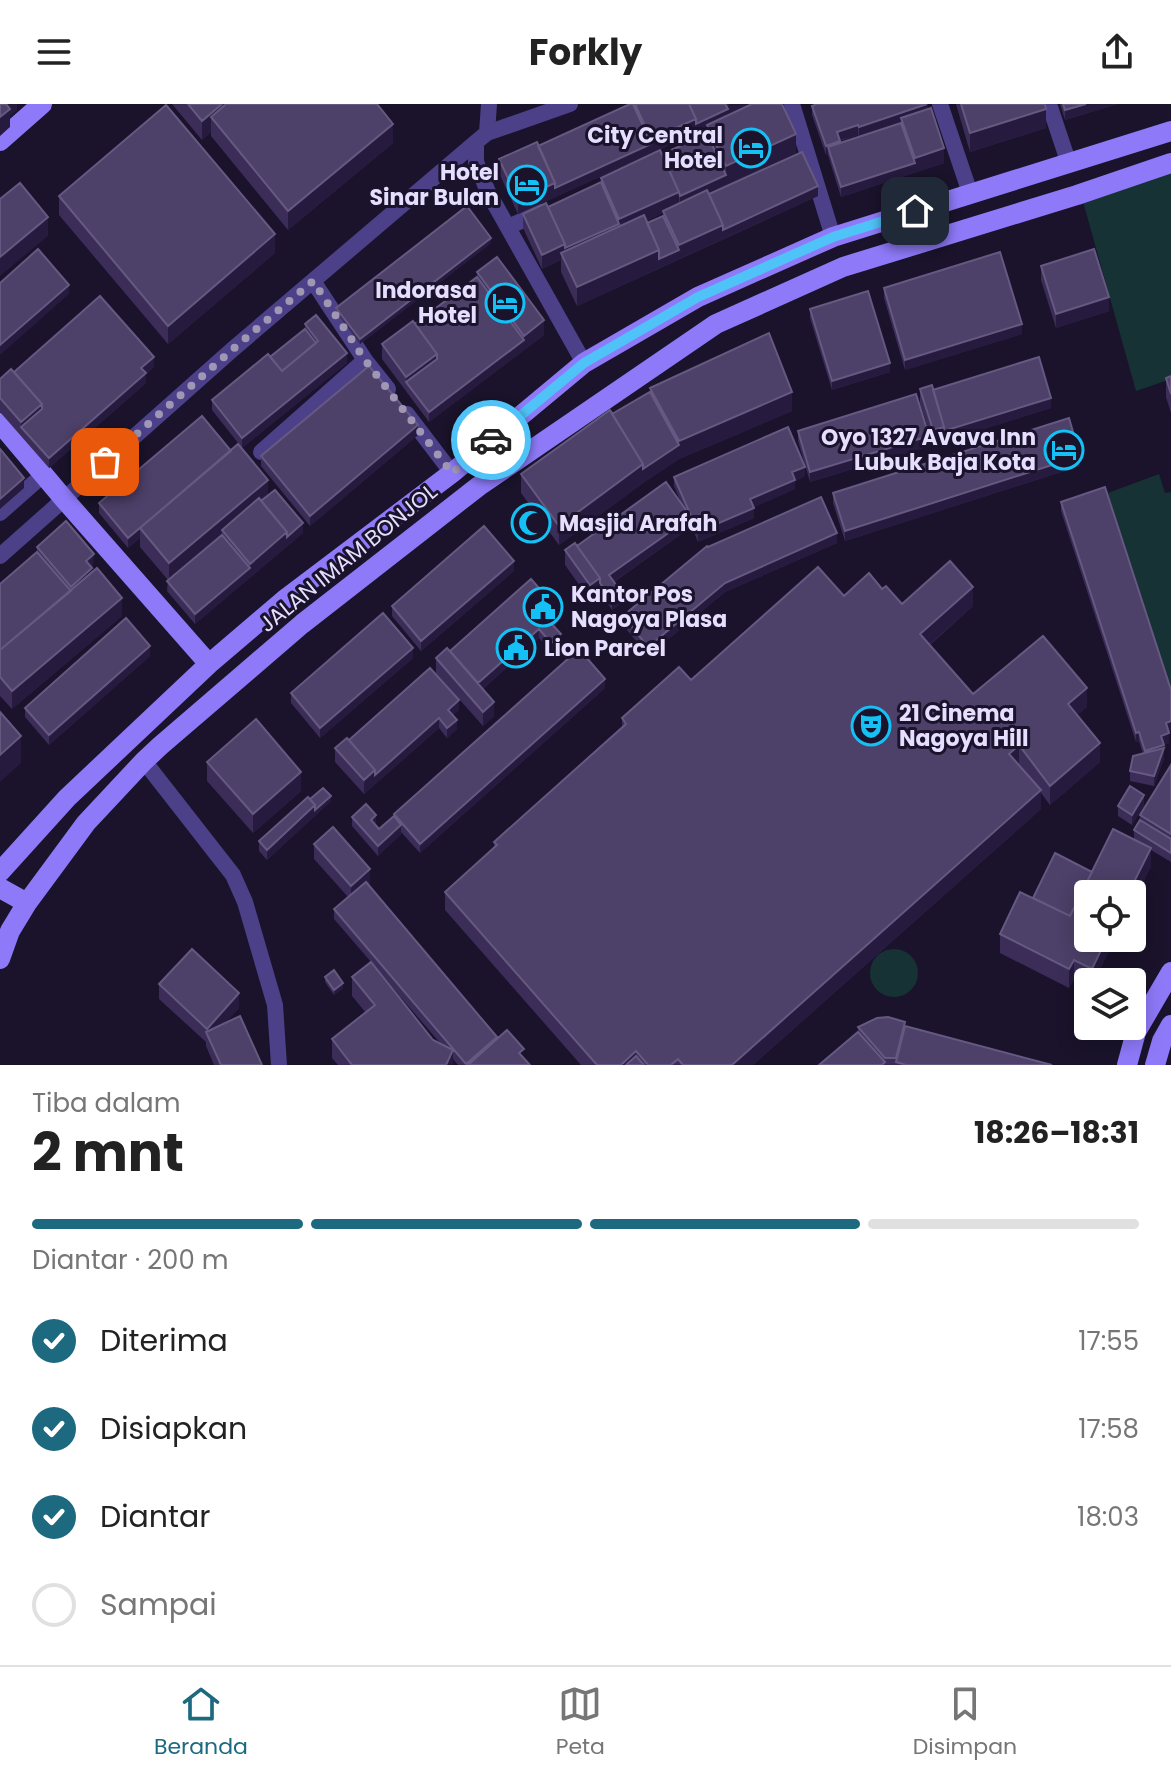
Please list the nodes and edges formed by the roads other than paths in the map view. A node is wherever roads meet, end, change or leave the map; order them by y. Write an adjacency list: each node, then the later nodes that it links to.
1 (42, 104): 9 (main road)
2 (489, 104): 8 (street)
3 (570, 104): 8 (street)
4 (792, 104): 15 (street)
5 (940, 104): 12 (street)
6 (1049, 104): 11 (street)
7 (1171, 131): 11 (main road, JALAN IMAM BONJOL)
8 (481, 138): 14 (street); 17 (street)
9 (0, 141)
10 (1171, 163): 16 (main road, JALAN IMAM BONJOL)
11 (1069, 164): 12 (main road, JALAN IMAM BONJOL)
12 (970, 193): 15 (main road, JALAN IMAM BONJOL)
13 (551, 207): 14 (street)
14 (508, 227): 19 (street)
15 (833, 237): 16 (main road); 19 (main road, JALAN IMAM BONJOL)
16 (843, 267): 28 (main road, JALAN IMAM BONJOL)
17 (313, 281): 18 (street); 24 (street)
18 (365, 360): 21 (street); 22 (street)
19 (584, 363): 22 (main road, JALAN IMAM BONJOL)
20 (0, 423): 23 (main road)
21 (261, 452)
22 (452, 473): 27 (main road, JALAN IMAM BONJOL)
23 (43, 475): 24 (main road); 25 (street)
24 (64, 499): 26 (street); 29 (main road)
25 (0, 513)
26 (0, 556)
27 (284, 600): 28 (main road); 29 (main road, JALAN IMAM BONJOL)
28 (302, 624): 30 (main road, JALAN IMAM BONJOL)
29 (209, 664): 31 (main road, JALAN IMAM BONJOL)
30 (144, 761): 33 (main road, JALAN IMAM BONJOL); 38 (street)
31 (0, 872)
32 (0, 888): 33 (main road)
33 (27, 903): 34 (main road, JALAN IMAM BONJOL)
34 (5, 928): 35 (main road, JALAN IMAM BONJOL)
35 (0, 959)
36 (1171, 972): 39 (main road)
37 (1168, 1037): 40 (main road)
38 (279, 1065)
39 (1127, 1065)
40 (1155, 1065)

